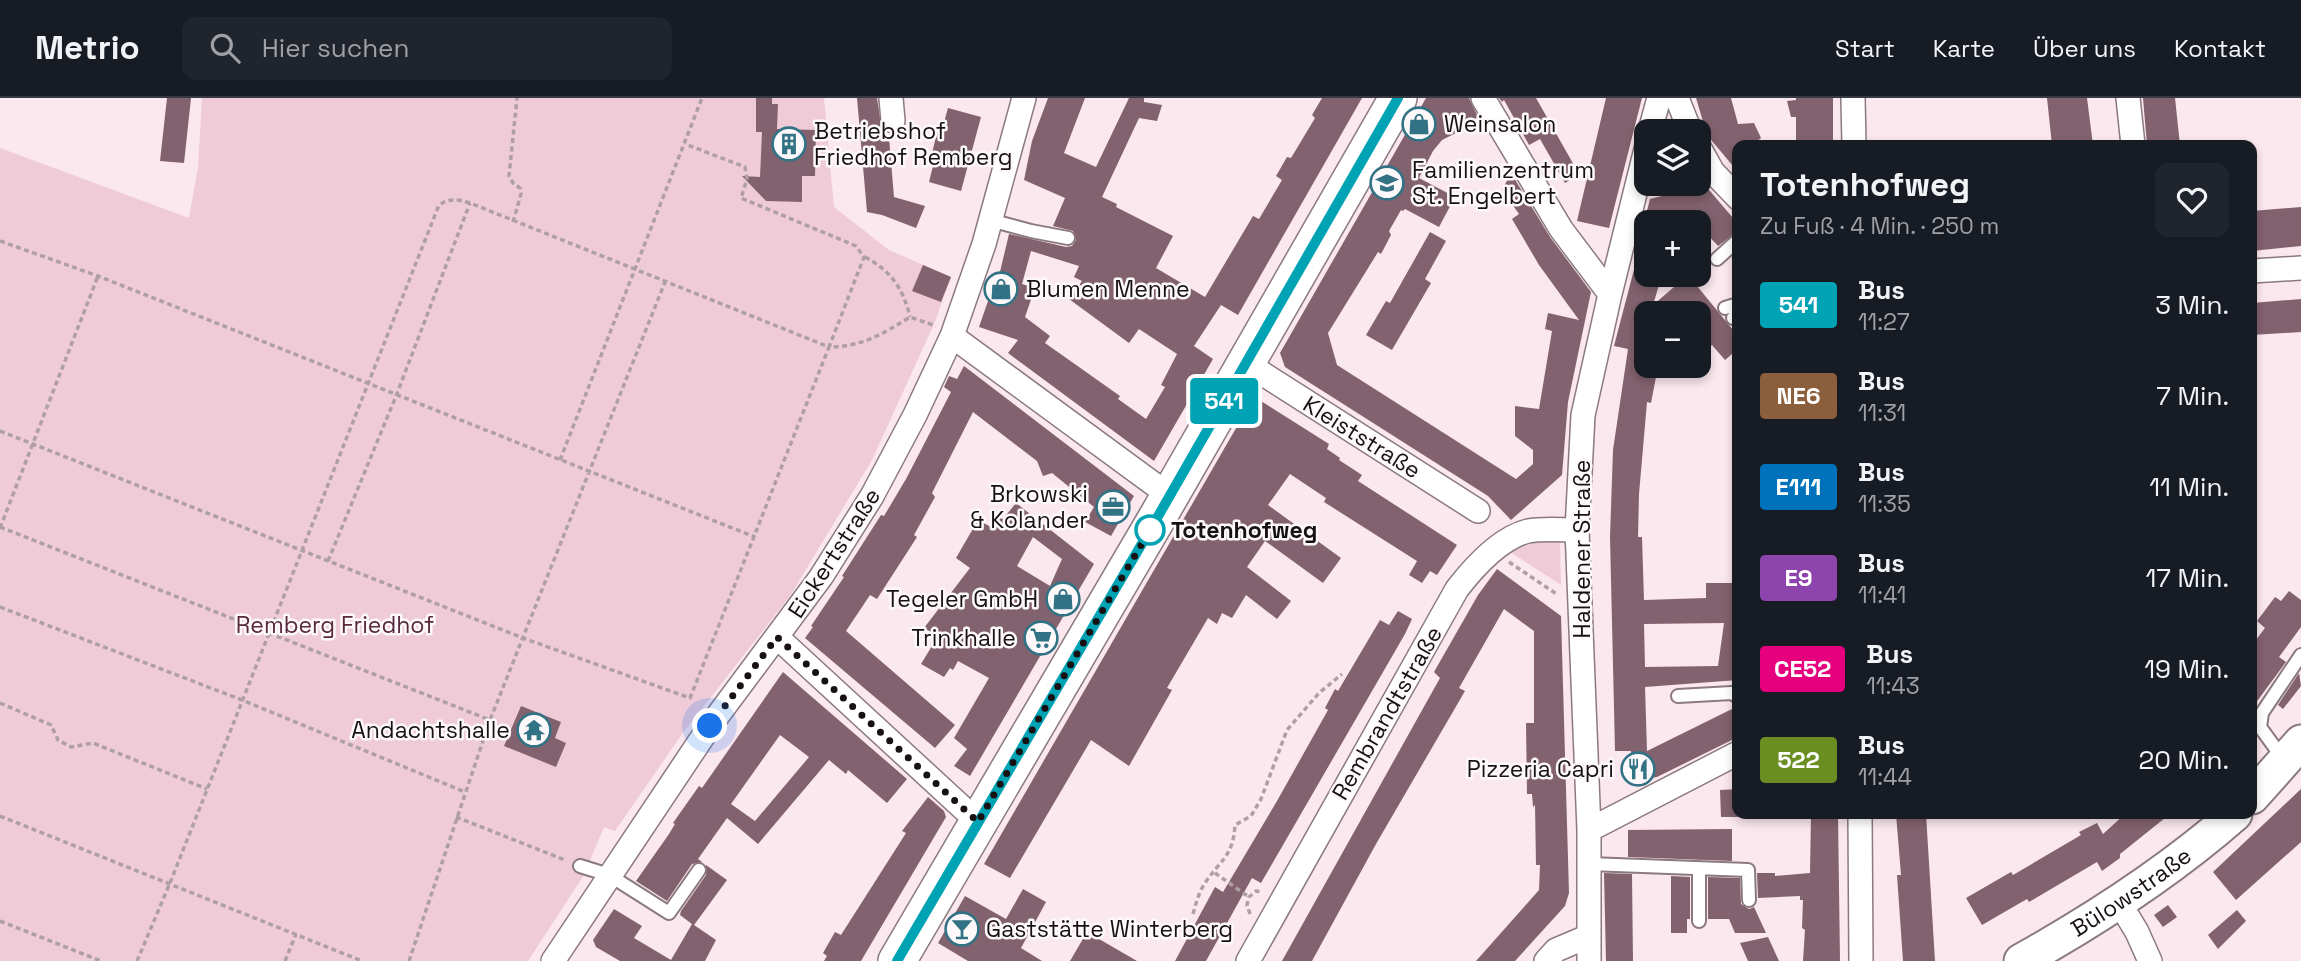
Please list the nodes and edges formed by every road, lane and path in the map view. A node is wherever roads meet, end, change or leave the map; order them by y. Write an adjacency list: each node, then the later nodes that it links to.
1 (517, 98): 18 (path)
2 (702, 98): 12 (path)
3 (1024, 98): 17 (street, Eickertstraße)
4 (1398, 98): 33 (main road)
5 (1483, 98): 29 (street)
6 (1853, 98): 10 (street)
7 (2128, 98): 11 (street)
8 (1679, 103): 9 (street)
9 (1655, 115)
10 (1854, 140)
11 (2132, 140)
12 (685, 144): 22 (path); 25 (path)
13 (1711, 168): 14 (street)
14 (1732, 192)
15 (1634, 196): 29 (street, Haldener Straße)
16 (470, 203): 18 (path); 34 (path); 35 (path)
17 (990, 220): 19 (lane); 31 (street, Eickertstraße)
18 (513, 222): 25 (path)
19 (1068, 238)
20 (0, 241): 27 (path)
21 (1732, 245): 23 (lane)
22 (864, 257): 30 (path); 32 (path)
23 (1717, 259)
24 (2301, 268): 26 (street)
25 (635, 270): 28 (path); 38 (path)
26 (2257, 271)
27 (97, 276): 34 (path); 37 (path)
28 (665, 282): 32 (path); 39 (path)
29 (1610, 294): 43 (street, Haldener Straße)
30 (910, 317): 31 (path); 32 (path)
31 (953, 336): 40 (street); 51 (street, Eickertstraße)
32 (829, 347): 44 (path)
33 (1245, 363): 40 (main road); 41 (street, Kleiststraße)
34 (368, 385): 35 (path); 45 (path)
35 (396, 396): 38 (path); 47 (path)
36 (0, 431): 37 (path)
37 (33, 445): 42 (path); 45 (path)
38 (561, 460): 39 (path)
39 (589, 472): 44 (path); 52 (path)
40 (1170, 496): 69 (main road)
41 (1479, 511)
42 (0, 527): 50 (path)
43 (1577, 530): 46 (street, Rembrandtstraße); 49 (street, Haldener Straße)
44 (755, 537): 52 (path)
45 (301, 550): 47 (path); 50 (path)
46 (1493, 552): 49 (path); 93 (street, Rembrandtstraße)
47 (328, 561): 52 (path)
48 (0, 607): 57 (path)
49 (1580, 610): 70 (street, Haldener Straße)
50 (268, 633): 57 (path); 59 (path)
51 (777, 637): 69 (street); 76 (street, Eickertstraße)
52 (523, 638): 59 (path)
53 (2301, 655): 60 (lane)
54 (1342, 674): 75 (path)
55 (1732, 692): 56 (lane)
56 (1678, 696)
57 (242, 700): 62 (path); 63 (path)
58 (0, 703): 62 (path)
59 (490, 720): 63 (path)
60 (2293, 752): 64 (main road)
61 (1732, 756): 70 (street)
62 (206, 789): 77 (path)
63 (465, 792): 66 (path)
64 (2257, 792)
65 (0, 816): 77 (path)
66 (456, 817): 72 (path); 91 (path)
67 (1860, 819): 96 (street)
68 (2229, 819): 80 (main road, Bülowstraße)
69 (978, 822): 92 (main road)
70 (1589, 830): 71 (street, Haldener Straße)
71 (1589, 864): 73 (lane); 85 (street, Haldener Straße)
72 (580, 866): 76 (lane)
73 (1699, 868): 79 (lane); 83 (lane)
74 (699, 870): 76 (lane)
75 (1215, 873): 78 (path); 81 (path)
76 (608, 875): 86 (street, Eickertstraße)
77 (170, 883): 84 (path); 88 (path)
78 (1250, 897)
79 (1749, 900)
80 (2119, 902): 97 (main road, Bülowstraße); 98 (street)
81 (1193, 914)
82 (0, 921): 87 (path)
83 (1699, 921)
84 (296, 934): 89 (path); 90 (path)
85 (1589, 936): 94 (street); 95 (street, Haldener Straße)
86 (558, 959)
87 (101, 961)
88 (136, 961)
89 (285, 961)
90 (362, 961)
91 (409, 961)
92 (897, 961)
93 (1248, 961)
94 (1545, 961)
95 (1589, 961)
96 (1861, 961)
97 (2021, 961)
98 (2150, 961)

